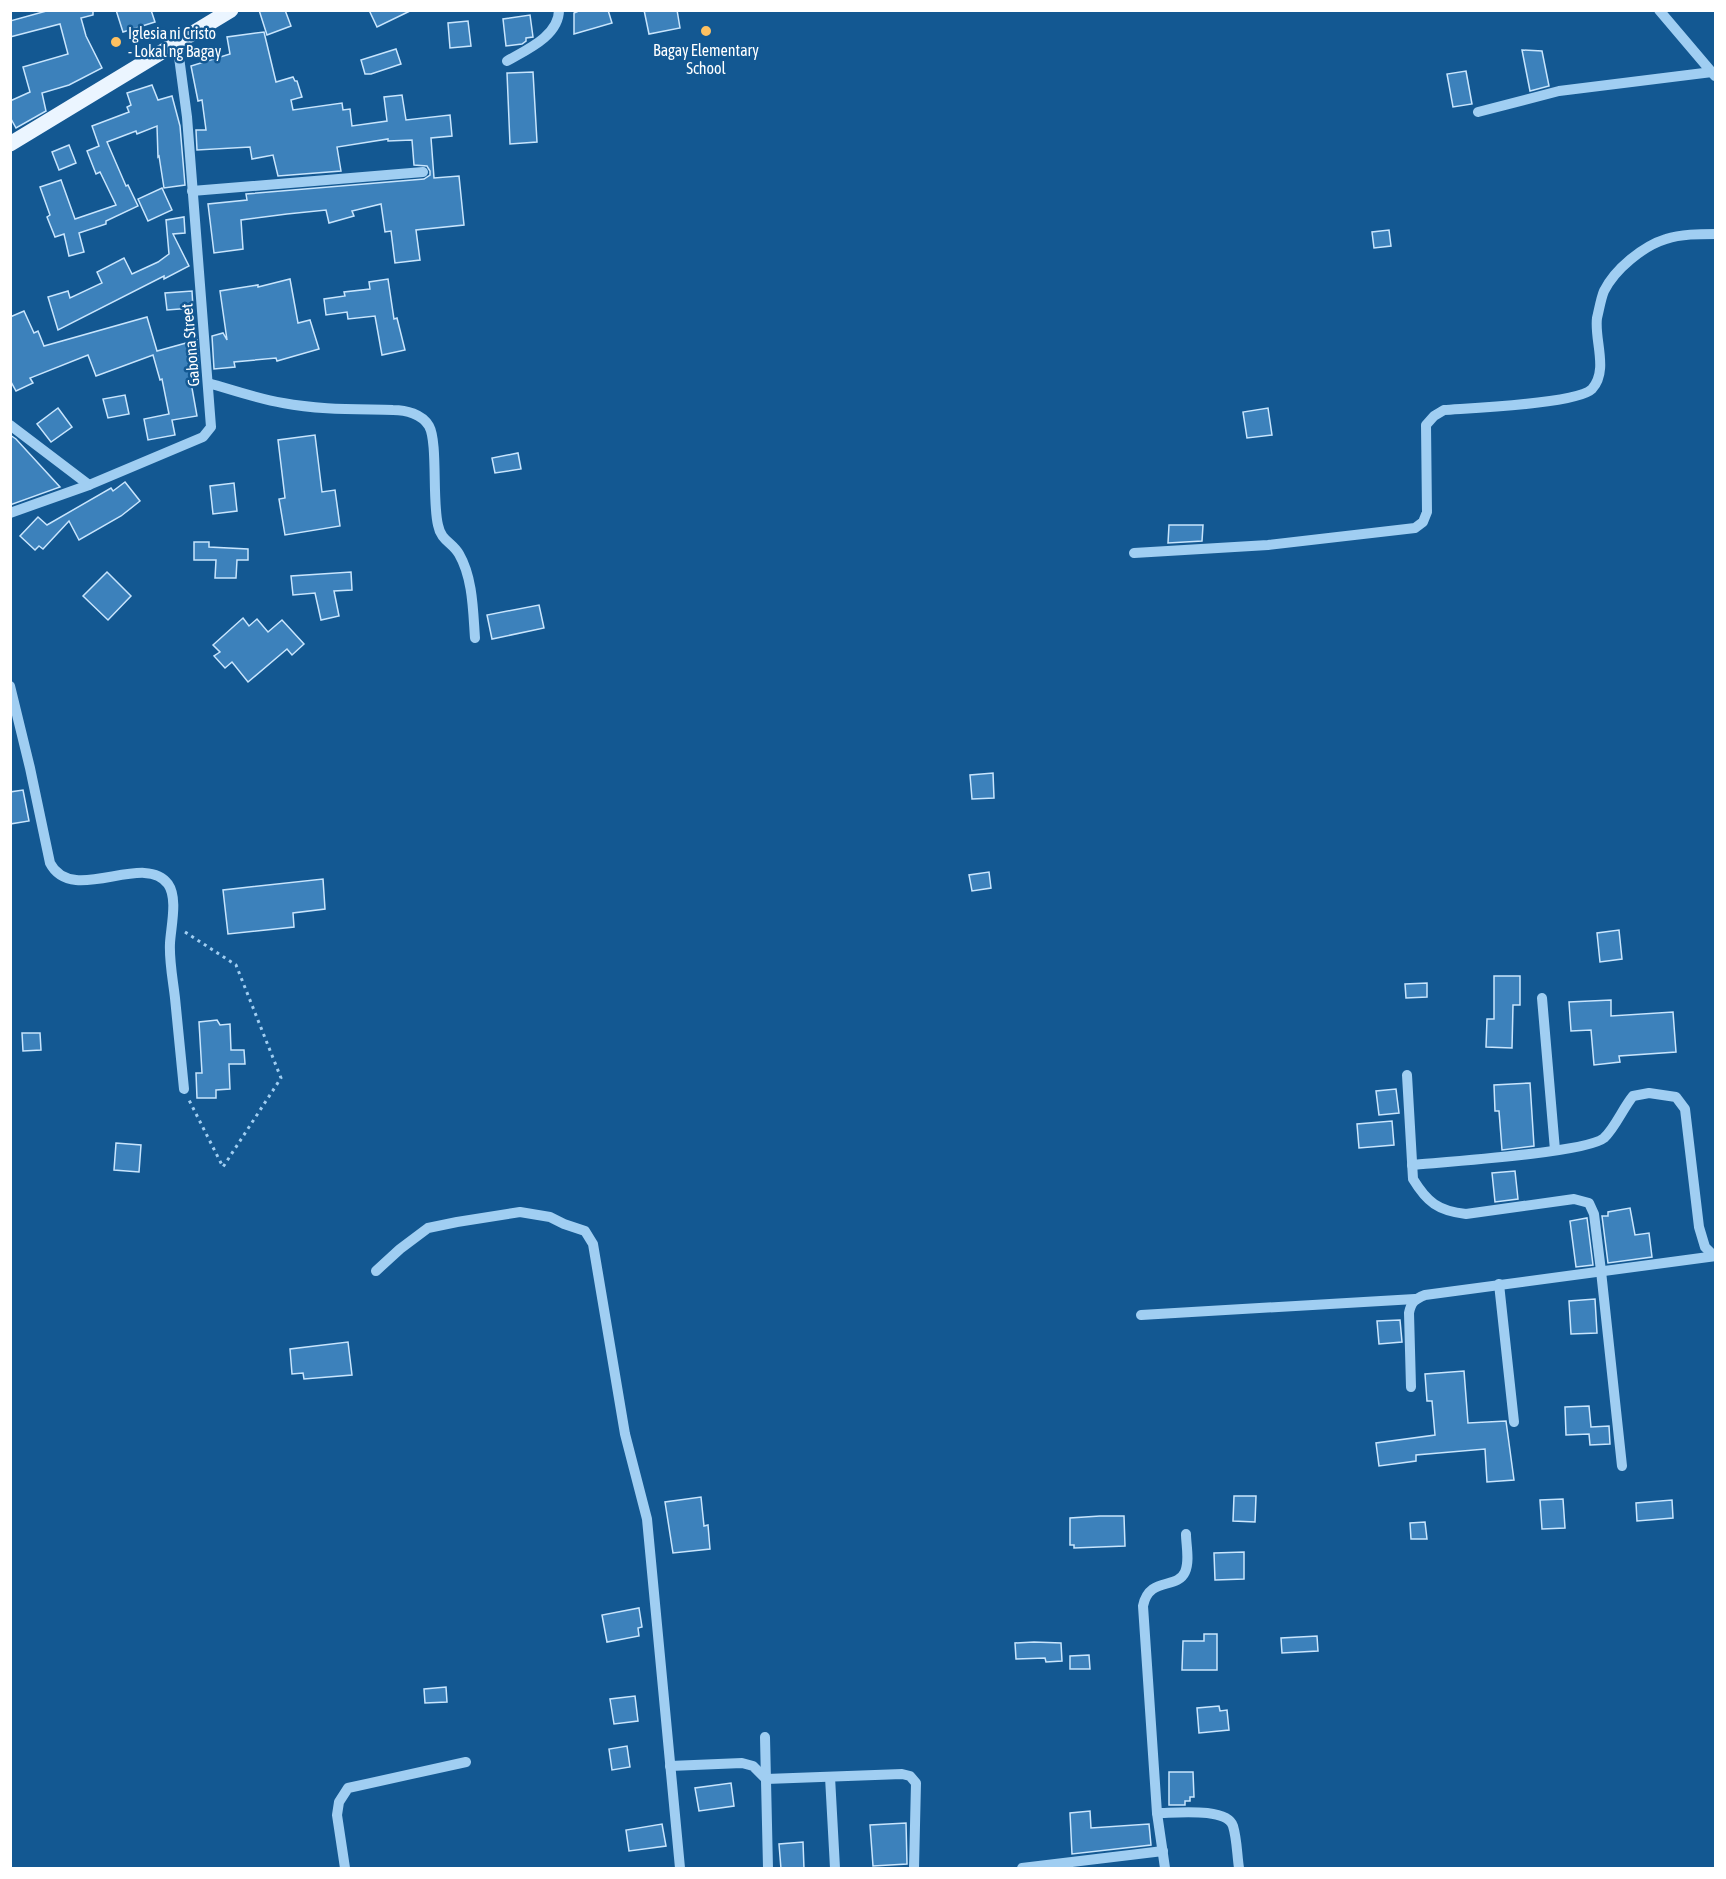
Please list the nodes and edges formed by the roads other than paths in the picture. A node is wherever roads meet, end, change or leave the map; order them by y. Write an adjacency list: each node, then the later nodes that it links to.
1 (231, 10): 4 (main road)
2 (559, 10): 5 (street)
3 (1659, 10): 6 (street)
4 (177, 42): 8 (main road); 10 (street, Gabona Street)
5 (507, 61)
6 (1714, 74): 7 (street)
7 (1478, 112)
8 (10, 144)
9 (423, 172): 10 (street)
10 (192, 191): 12 (street, Gabona Street)
11 (1716, 234): 16 (street)
12 (208, 383): 14 (street, Gabona Street); 17 (street)
13 (10, 425): 14 (street)
14 (89, 485): 15 (street, Gabona Street)
15 (10, 513)
16 (1134, 553)
17 (475, 638)
18 (10, 686): 21 (street)
19 (1542, 998): 22 (street)
20 (1407, 1075): 23 (street)
21 (184, 1089)
22 (1555, 1150): 23 (street); 24 (street)
23 (1412, 1165): 25 (street)
24 (1715, 1256): 25 (street)
25 (1601, 1270): 27 (street); 32 (street)
26 (376, 1271): 36 (street)
27 (1499, 1284): 28 (street); 31 (street)
28 (1415, 1299): 29 (street); 30 (street)
29 (1141, 1315)
30 (1411, 1387)
31 (1514, 1422)
32 (1622, 1466)
33 (1186, 1534): 39 (street)
34 (765, 1737): 38 (street)
35 (466, 1762): 41 (street)
36 (670, 1766): 38 (street); 42 (street)
37 (830, 1777): 38 (street); 44 (street); 45 (street)
38 (766, 1779): 43 (street)
39 (1158, 1813): 40 (street); 48 (street)
40 (1163, 1851): 46 (street); 47 (street)
41 (345, 1869)
42 (680, 1869)
43 (768, 1869)
44 (835, 1869)
45 (914, 1869)
46 (1022, 1869)
47 (1166, 1869)
48 (1239, 1869)

